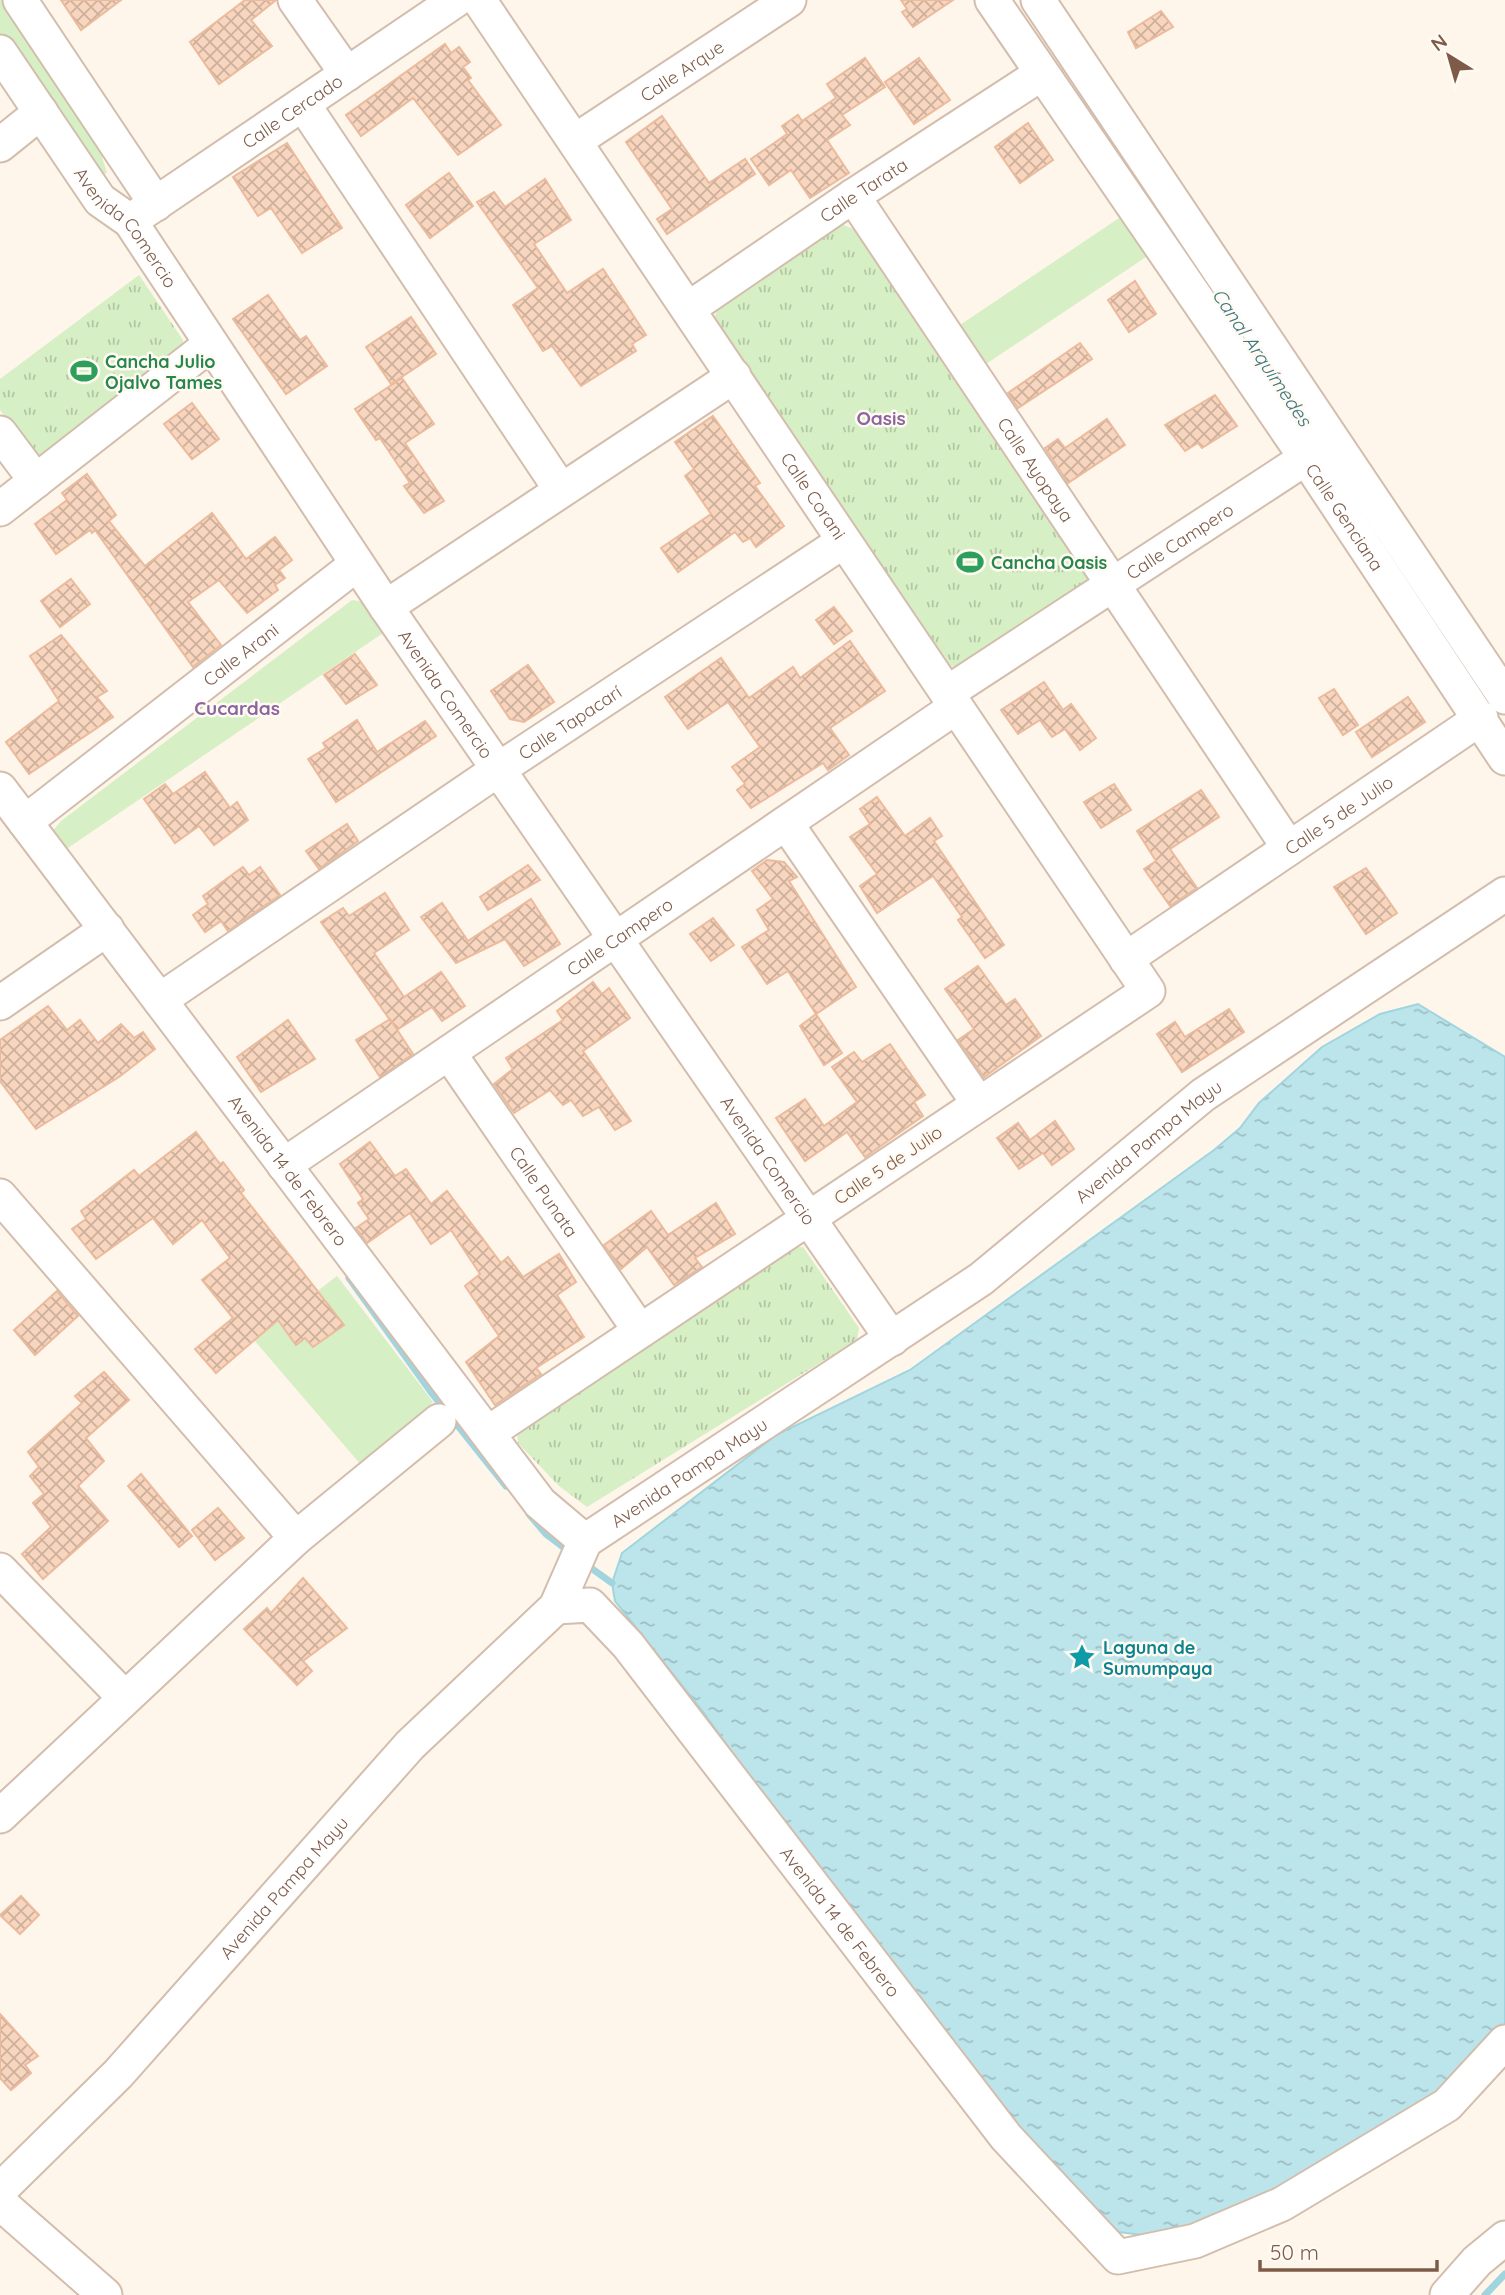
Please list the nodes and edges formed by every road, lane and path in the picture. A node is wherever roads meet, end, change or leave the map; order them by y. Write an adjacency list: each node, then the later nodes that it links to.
1 (20, 0): 16 (street, Avenida Comercio)
2 (295, 0): 9 (street)
3 (456, 0): 9 (street, Calle Cercado)
4 (479, 0): 13 (street, Calle Corani)
5 (789, 0): 13 (street, Calle Arque)
6 (992, 0): 10 (street, Calle Genciana)
7 (1038, 0): 30 (street, Calle Genciana)
8 (0, 52): 12 (street, Avenida Comercio)
9 (348, 74): 11 (street, Calle Cercado)
10 (1041, 74): 15 (street, Calle Tarata); 21 (street, Calle Genciana)
11 (303, 104): 16 (street, Calle Cercado); 23 (street)
12 (41, 112): 14 (street); 16 (street, Avenida Comercio)
13 (575, 141): 17 (street, Calle Corani)
14 (0, 145)
15 (853, 196): 17 (street, Calle Tarata); 27 (street, Calle Ayopaya)
16 (143, 213): 18 (street, Avenida Comercio)
17 (688, 309): 19 (street, Calle Corani)
18 (211, 344): 22 (street); 26 (street, Avenida Comercio)
19 (734, 376): 23 (street); 25 (street, Calle Corani)
20 (0, 433): 22 (street)
21 (1306, 458): 27 (street, Calle Campero); 30 (street, Calle Genciana)
22 (36, 481): 24 (street)
23 (561, 490): 28 (street)
24 (0, 509)
25 (844, 541): 29 (street, Calle Corani); 32 (street, Calle Tapacarí)
26 (357, 564): 28 (street, Avenida Comercio); 34 (street, Calle Arani)
27 (1112, 583): 29 (street, Calle Campero); 36 (street, Calle Ayopaya)
28 (386, 607): 32 (street, Avenida Comercio)
29 (952, 700): 35 (street, Calle Campero); 40 (street, Calle Corani)
30 (1493, 708): 31 (street, Calle Genciana); 36 (street, Calle 5 de Julio)
31 (1505, 758)
32 (499, 769): 39 (street, Avenida Comercio); 42 (street, Calle Tapacarí)
33 (0, 789): 34 (street, Avenida 14 de Febrero)
34 (25, 821): 38 (street, Avenida 14 de Febrero)
35 (786, 823): 39 (street, Calle Campero); 45 (street)
36 (1289, 848): 40 (street, Calle 5 de Julio)
37 (1505, 894): 50 (street, Avenida Pampa Mayu)
38 (97, 936): 42 (street, Avenida 14 de Febrero); 43 (street)
39 (617, 939): 44 (street, Calle Campero); 48 (street, Avenida Comercio)
40 (1126, 959): 41 (street, Calle Corani)
41 (1148, 991): 45 (street, Calle 5 de Julio)
42 (160, 1000): 46 (street, Avenida 14 de Febrero)
43 (0, 1003)
44 (449, 1053): 46 (street, Calle Campero); 49 (street, Calle Punata)
45 (979, 1104): 48 (street, Calle 5 de Julio)
46 (284, 1165): 52 (street, Avenida 14 de Febrero)
47 (0, 1196): 53 (street)
48 (810, 1218): 49 (street, Calle 5 de Julio); 50 (street, Avenida Comercio)
49 (640, 1331): 52 (street, Calle 5 de Julio)
50 (892, 1339): 54 (street, Avenida Pampa Mayu)
51 (439, 1421): 53 (street)
52 (488, 1433): 54 (street, Avenida 14 de Febrero)
53 (296, 1538): 57 (street)
54 (585, 1541): 56 (street, Avenida Pampa Mayu)
55 (0, 1570): 57 (street)
56 (556, 1607): 59 (street, Avenida 14 de Febrero); 60 (street, Avenida Pampa Mayu)
57 (124, 1698): 58 (street)
58 (0, 1815)
59 (1505, 2042)
60 (3, 2184): 62 (street)
61 (1505, 2238): 63 (street)
62 (105, 2295)
63 (1447, 2295)

